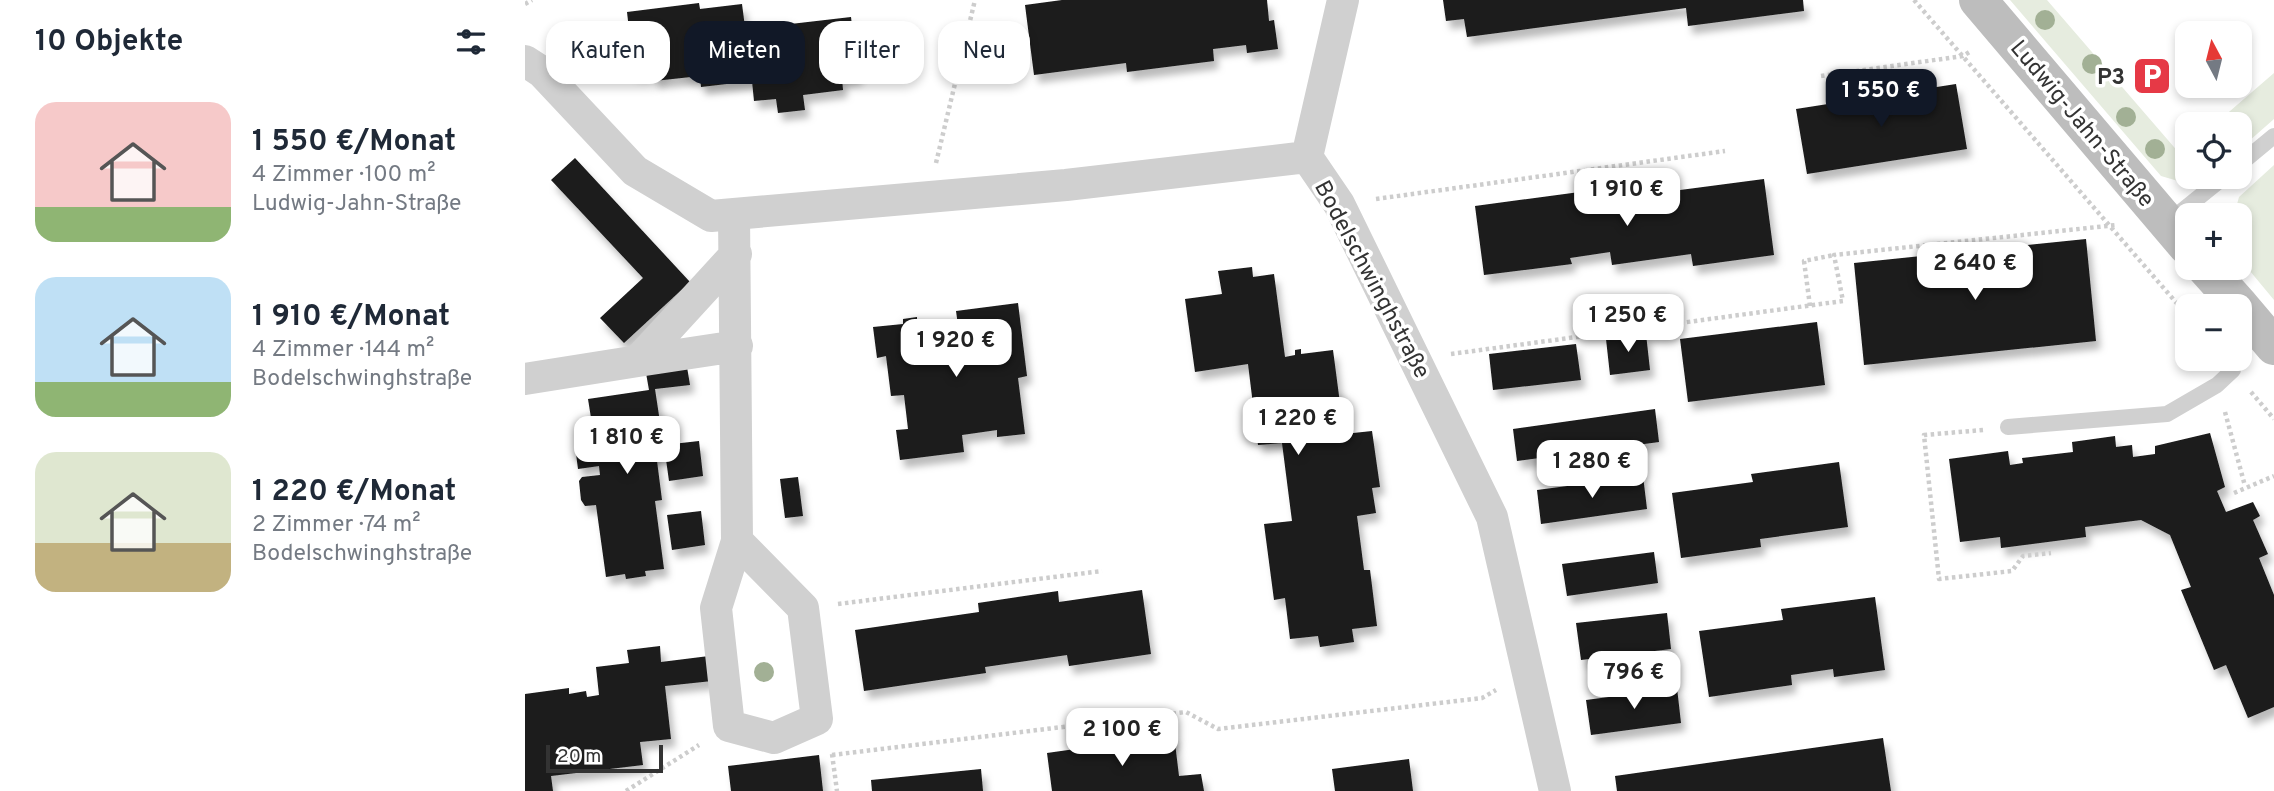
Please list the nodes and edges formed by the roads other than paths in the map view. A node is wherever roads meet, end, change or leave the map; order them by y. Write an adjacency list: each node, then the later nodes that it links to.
1 (1343, 0): 6 (street)
2 (1978, 0): 10 (street, Ludwig-Jahn-Straße)
3 (525, 61): 9 (street, Bodelschwinghstraße)
4 (2274, 136): 5 (lane)
5 (2252, 154)
6 (1307, 157): 9 (street, Bodelschwinghstraße); 22 (street, Bodelschwinghstraße)
7 (2214, 189): 8 (lane)
8 (2203, 203)
9 (734, 214): 11 (street)
10 (2175, 232)
11 (736, 254): 15 (street); 17 (street)
12 (2217, 280): 13 (street)
13 (2229, 294)
14 (2252, 320): 16 (street)
15 (737, 346): 17 (street); 21 (street)
16 (2274, 346)
17 (638, 361): 19 (street)
18 (2232, 371): 20 (lane)
19 (525, 379)
20 (2008, 427)
21 (737, 541): 21 (street)
22 (1555, 791)

